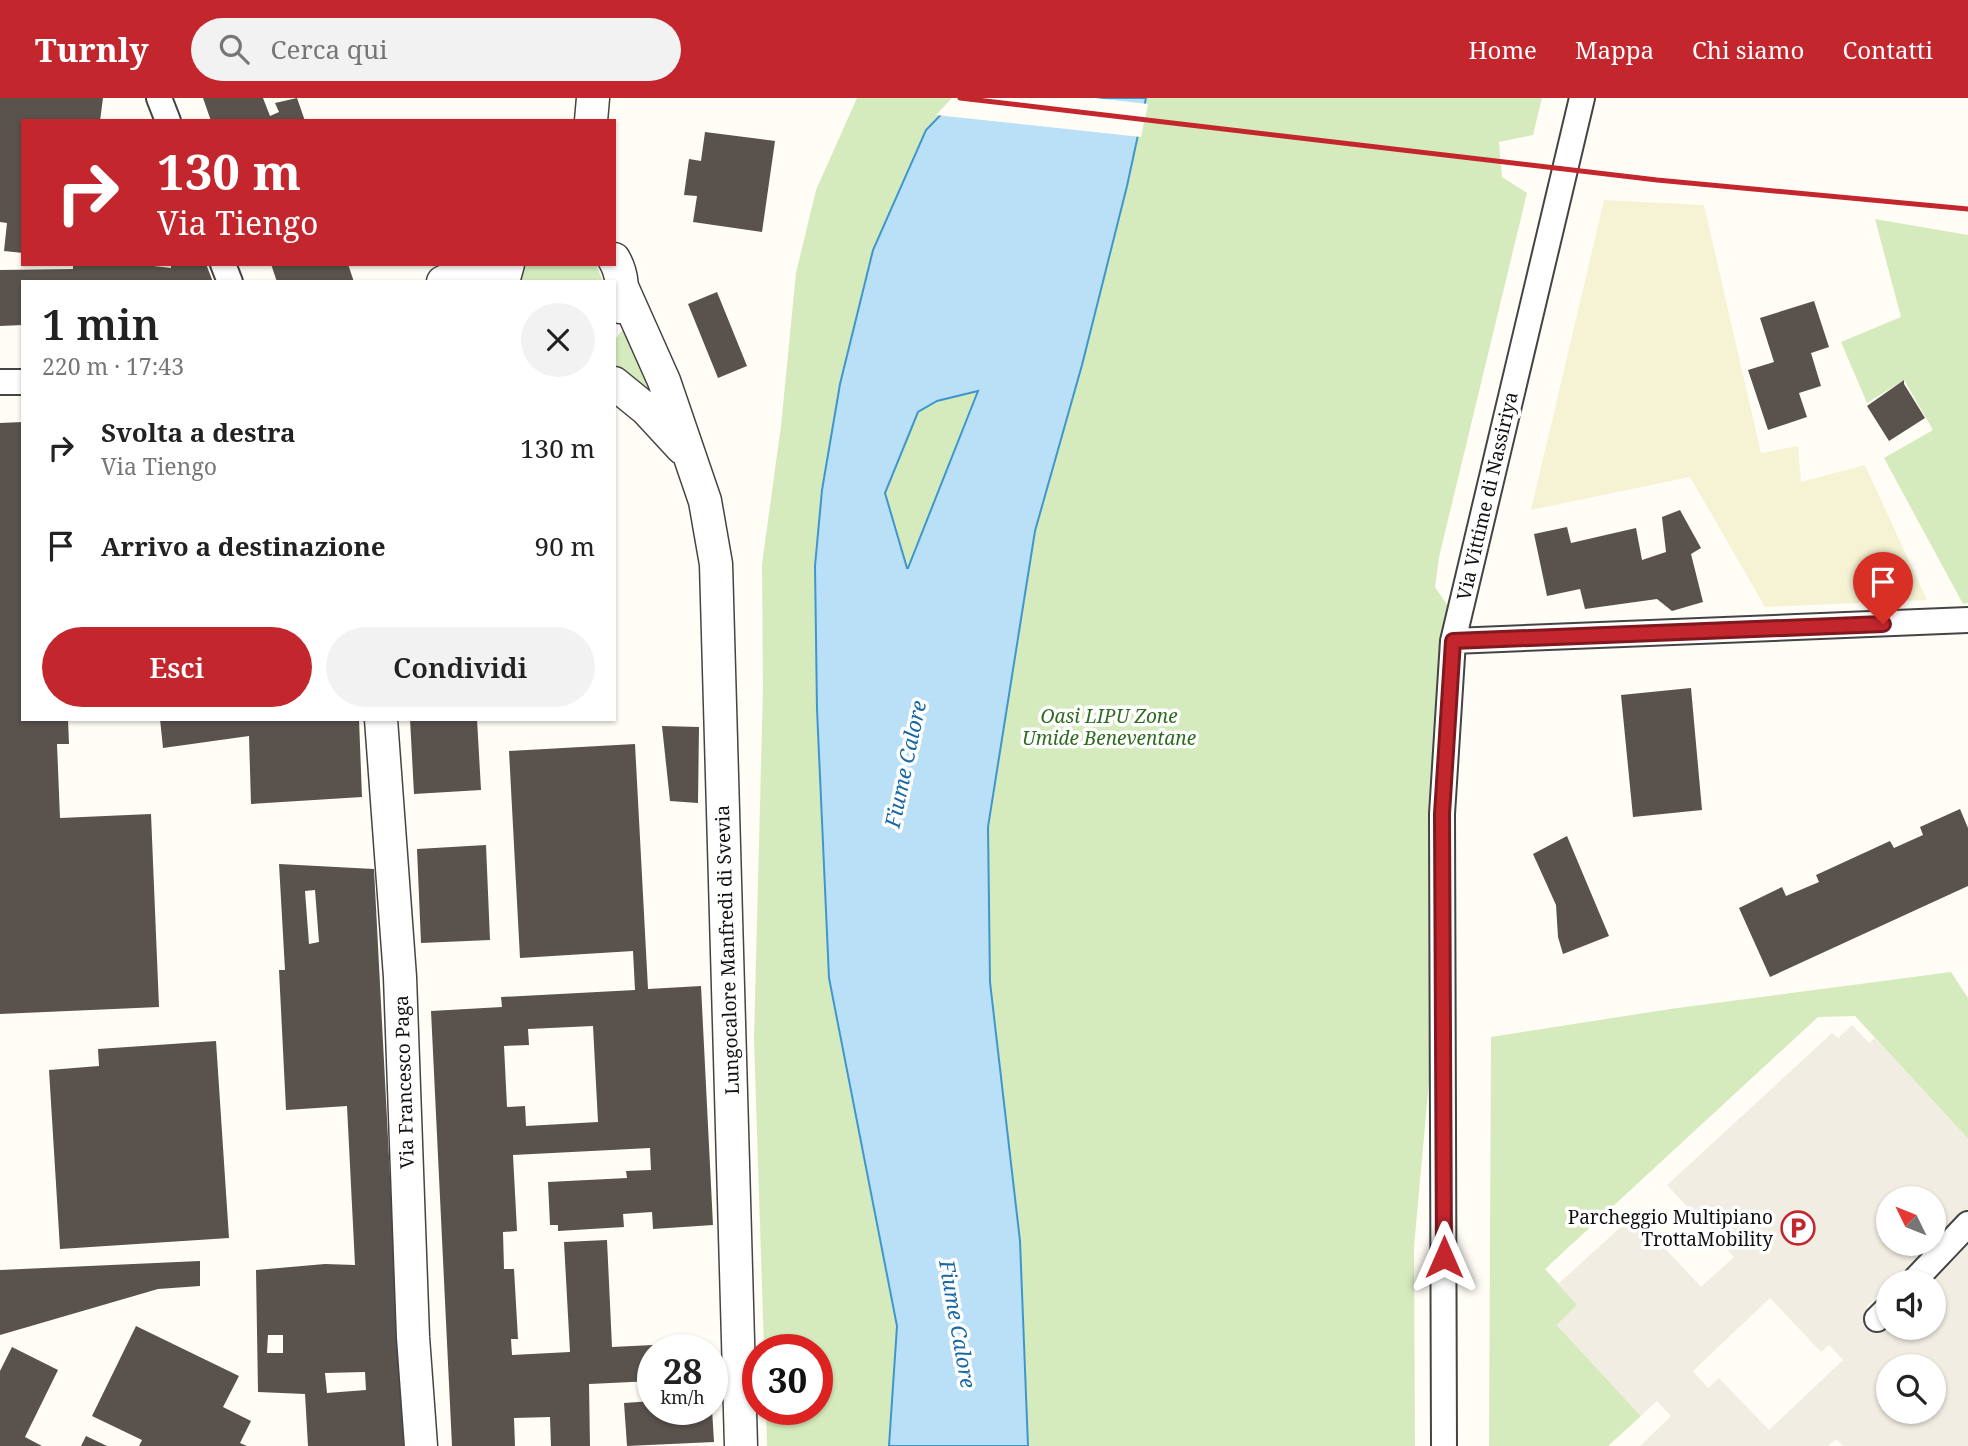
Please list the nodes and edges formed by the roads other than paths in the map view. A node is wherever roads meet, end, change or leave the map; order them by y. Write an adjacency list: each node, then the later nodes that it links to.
1 (159, 98): 4 (street)
2 (593, 98): 5 (street)
3 (1581, 98): 14 (street, Via Vittime di Nassiriya)
4 (167, 119)
5 (591, 119)
6 (480, 266): 7 (street)
7 (448, 280)
8 (617, 288): 12 (street, Lungocalore Manfredi di Svevia)
9 (0, 382): 10 (street)
10 (21, 382)
11 (616, 385): 12 (street, Lungocalore Manfredi di Svevia)
12 (690, 457): 19 (street, Lungocalore Manfredi di Svevia)
13 (1968, 620): 14 (street)
14 (1453, 641): 20 (street, Via Vittime di Nassiriya)
15 (381, 721): 18 (street, Via Francesco Paga)
16 (1968, 1224): 17 (street)
17 (1924, 1270)
18 (421, 1446)
19 (741, 1446)
20 (1444, 1446)

